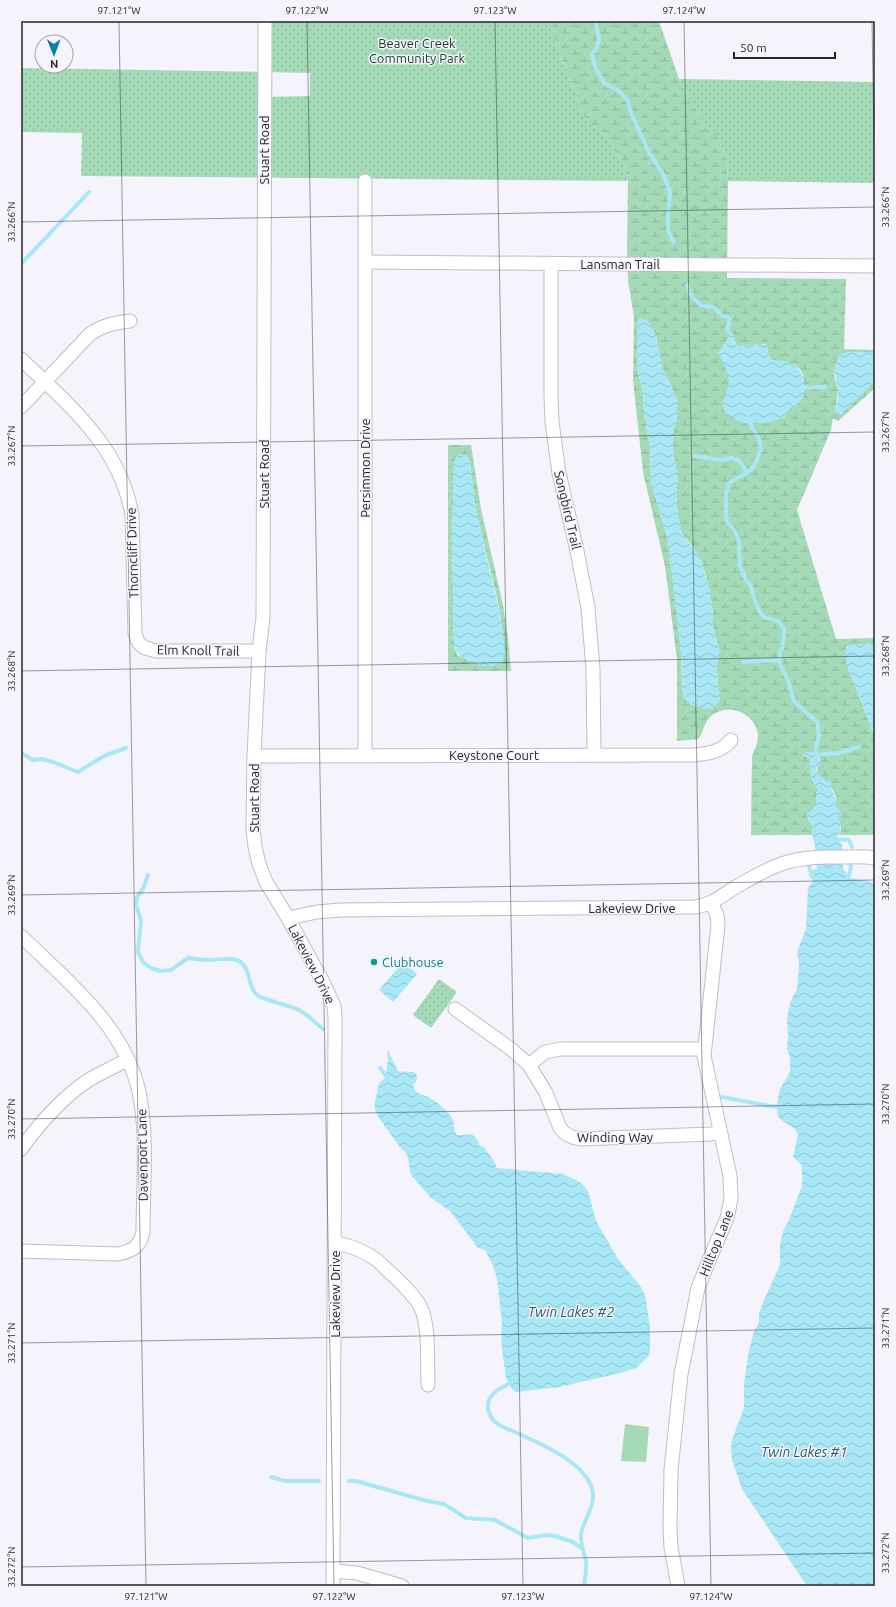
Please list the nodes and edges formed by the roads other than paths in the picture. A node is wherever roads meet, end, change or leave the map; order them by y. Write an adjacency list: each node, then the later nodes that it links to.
1 (265, 21): 11 (street, Stuart Road)
2 (365, 181): 3 (street, Persimmon Drive)
3 (366, 262): 4 (street, Lansman Trail); 14 (street, Persimmon Drive)
4 (551, 264): 5 (street, Lansman Trail); 13 (street, Songbird Trail)
5 (875, 266)
6 (130, 321): 8 (street)
7 (21, 359): 8 (street, Thorncliff Drive)
8 (45, 382): 9 (street); 10 (street, Thorncliff Drive)
9 (21, 407)
10 (138, 642): 11 (street, Elm Knoll Trail)
11 (259, 651): 15 (street, Stuart Road)
12 (731, 740): 13 (street, Keystone Court)
13 (594, 754): 14 (street, Keystone Court)
14 (365, 755): 15 (street, Keystone Court)
15 (254, 756): 18 (street, Stuart Road)
16 (875, 858): 17 (street, Lakeview Drive)
17 (711, 903): 18 (street, Lakeview Drive); 21 (street, Hilltop Lane)
18 (288, 918): 26 (street, Lakeview Drive)
19 (21, 936): 22 (street, Davenport Lane)
20 (455, 1008): 23 (street, Winding Way)
21 (704, 1049): 23 (street); 24 (street, Hilltop Lane)
22 (128, 1059): 25 (street); 27 (street, Davenport Lane)
23 (529, 1065): 24 (street, Winding Way)
24 (720, 1132): 32 (street, Hilltop Lane)
25 (21, 1149)
26 (336, 1243): 28 (street); 29 (street, Lakeview Drive)
27 (21, 1251)
28 (428, 1385)
29 (334, 1571): 30 (street, Lakeview Drive); 31 (street)
30 (333, 1586)
31 (402, 1586)
32 (678, 1586)

